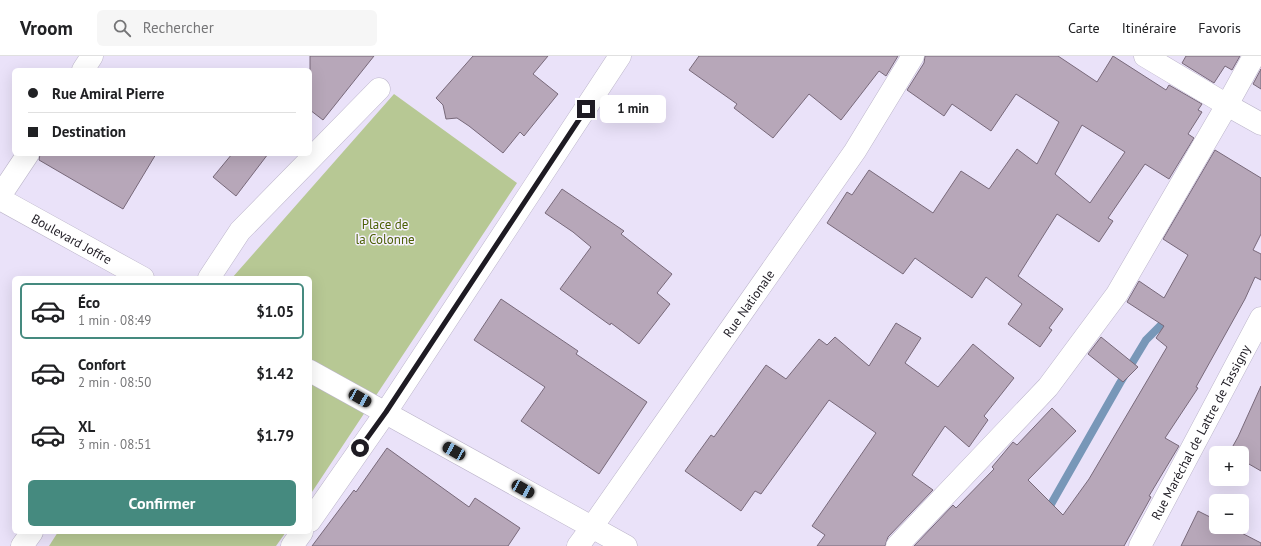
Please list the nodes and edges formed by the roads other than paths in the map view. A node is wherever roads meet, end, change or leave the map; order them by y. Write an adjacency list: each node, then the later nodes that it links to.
1 (92, 56): 6 (street)
2 (620, 56): 16 (street)
3 (913, 56): 18 (street, Rue Nationale)
4 (1145, 56): 8 (street)
5 (1254, 56): 8 (street)
6 (84, 68)
7 (379, 89): 13 (street)
8 (1227, 105): 9 (street); 25 (street)
9 (1261, 124)
10 (27, 156): 11 (street)
11 (0, 197): 12 (street, Boulevard Joffre)
12 (139, 276)
13 (210, 276)
14 (1258, 332): 26 (street, Rue Maréchal de Lattre de Tassigny)
15 (312, 372): 16 (street)
16 (386, 412): 17 (street); 18 (street)
17 (312, 518)
18 (592, 527): 23 (street, Rue Nationale); 24 (street)
19 (31, 534): 21 (street)
20 (301, 534): 22 (street)
21 (22, 546)
22 (292, 546)
23 (578, 546)
24 (626, 546)
25 (897, 546)
26 (1140, 546)

